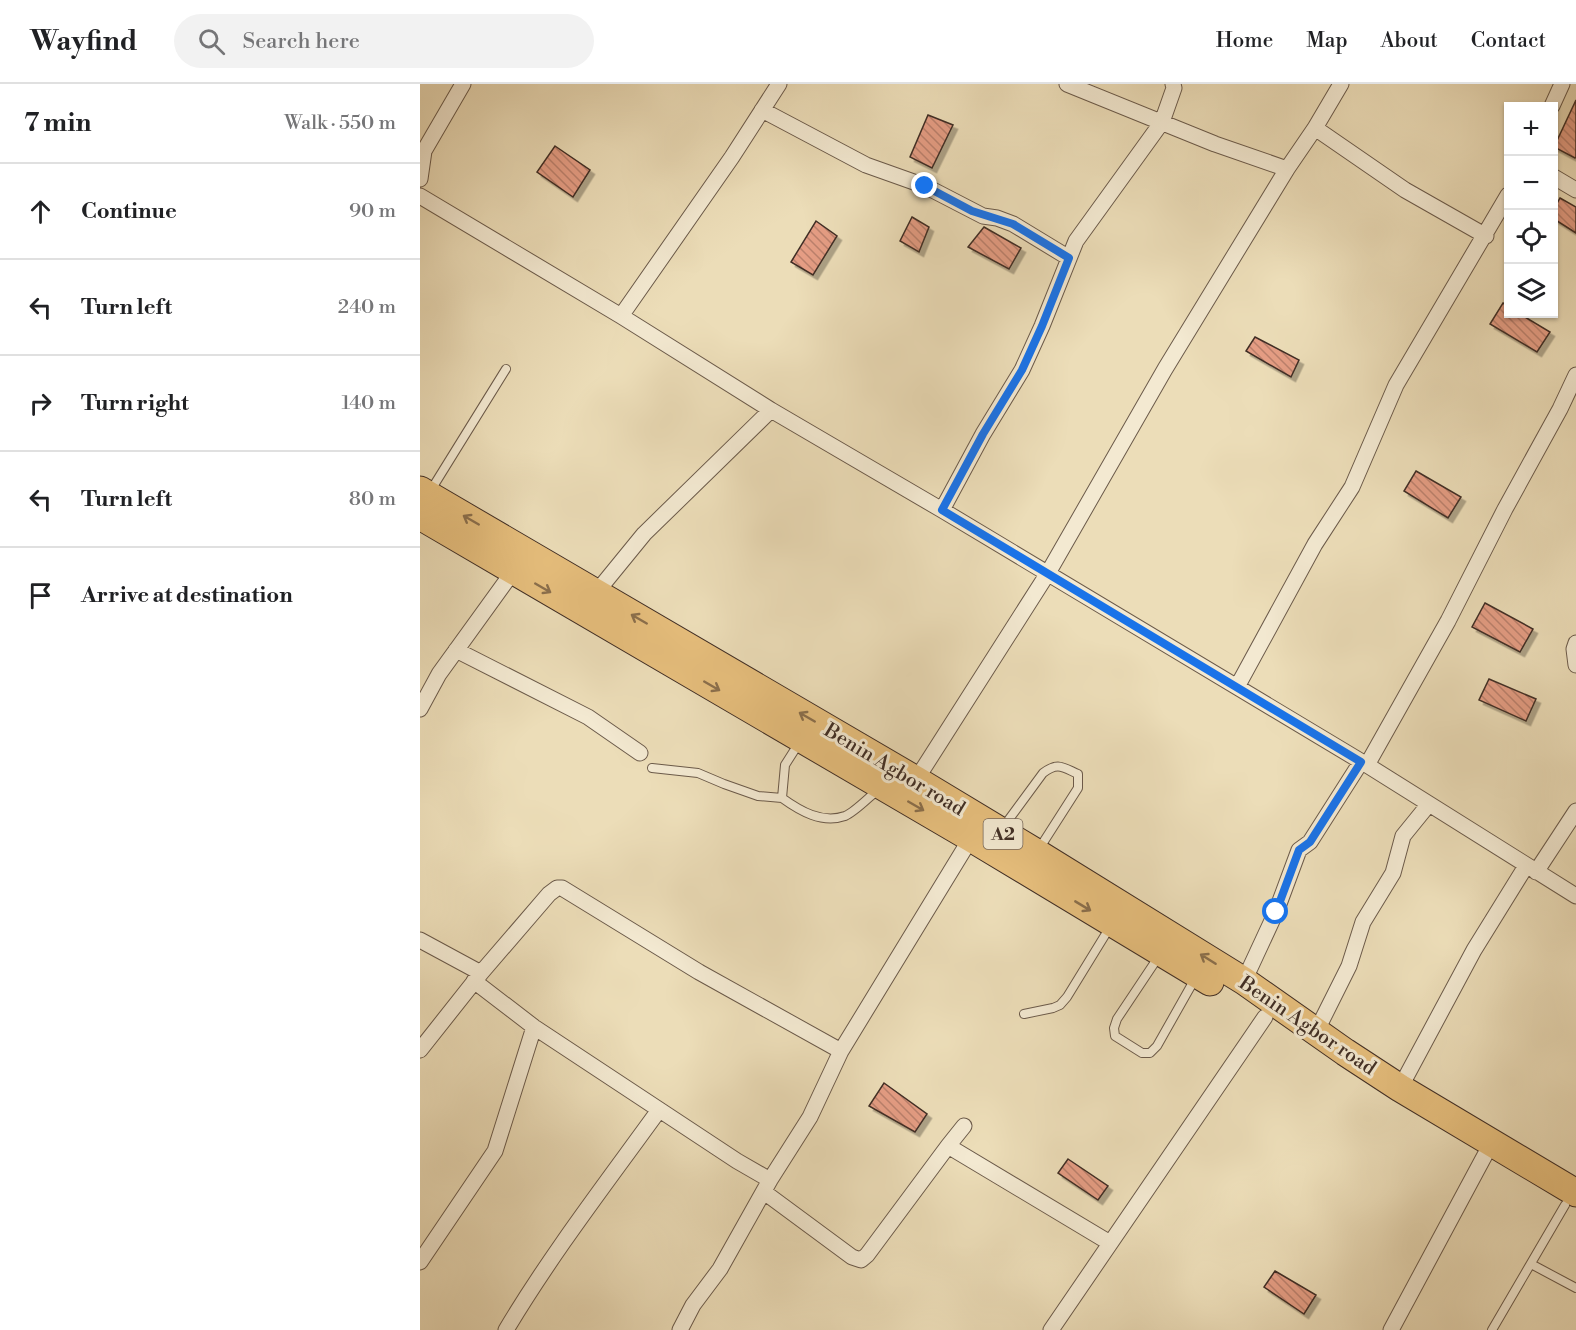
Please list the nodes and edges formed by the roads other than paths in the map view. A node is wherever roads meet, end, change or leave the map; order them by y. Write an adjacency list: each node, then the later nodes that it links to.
1 (464, 84): 11 (street)
2 (779, 84): 8 (street)
3 (1067, 84): 9 (street)
4 (1173, 84): 9 (street)
5 (1341, 84): 10 (street)
6 (1562, 84): 7 (street)
7 (1554, 102)
8 (762, 110): 19 (street); 20 (street)
9 (1162, 122): 12 (street); 19 (street)
10 (1316, 128): 12 (street); 18 (street)
11 (422, 152): 13 (street)
12 (1287, 169): 27 (street)
13 (420, 179)
14 (1558, 179): 15 (street)
15 (1576, 190)
16 (420, 196): 20 (street)
17 (1504, 204): 18 (street)
18 (1486, 236): 32 (street)
19 (1069, 258): 25 (street)
20 (621, 316): 23 (street)
21 (506, 369): 24 (lane)
22 (1576, 375): 36 (street)
23 (771, 410): 25 (street); 28 (street)
24 (423, 500): 26 (highway, Benin Agbor road / A2)
25 (942, 510): 27 (street)
26 (519, 561): 28 (highway, Benin Agbor road / A2); 30 (street); 34 (highway, Benin Agbor road / A2, one-way to 34)
27 (1048, 573): 32 (street); 38 (street)
28 (595, 594): 38 (highway, Benin Agbor road / A2, one-way to 28)
29 (1576, 642): 31 (street)
30 (456, 650): 33 (street); 35 (street)
31 (1576, 665)
32 (1237, 687): 36 (street)
33 (420, 710)
34 (802, 739): 39 (highway, Benin Agbor road / A2); 40 (lane)
35 (640, 753)
36 (1364, 764): 41 (street); 53 (street)
37 (652, 768): 40 (lane)
38 (916, 780): 43 (highway, Benin Agbor road / A2)
39 (883, 786): 40 (lane); 44 (highway, Benin Agbor road / A2, one-way to 44)
40 (782, 798)
41 (1429, 804): 46 (street); 57 (street)
42 (1576, 811): 46 (street)
43 (1000, 832): 45 (highway, Benin Agbor road / A2); 45 (lane)
44 (971, 838): 48 (highway, Benin Agbor road / A2, one-way to 48); 59 (street)
45 (1037, 853): 53 (highway, Benin Agbor road / A2, one-way to 45)
46 (1531, 869): 47 (street); 60 (street)
47 (1576, 896)
48 (1113, 924): 50 (highway, Benin Agbor road / A2); 54 (lane)
49 (420, 940): 52 (street)
50 (1161, 952): 51 (highway, Benin Agbor road / A2); 51 (lane)
51 (1197, 974): 55 (highway, Benin Agbor road / A2)
52 (478, 977): 56 (street); 58 (street); 59 (street)
53 (1244, 981): 57 (highway, Benin Agbor road / A2)
54 (1024, 1014)
55 (1264, 1017): 64 (highway, Benin Agbor road / A2); 67 (street)
56 (534, 1027): 61 (street); 68 (street)
57 (1316, 1032): 60 (highway, Benin Agbor road / A2)
58 (420, 1050)
59 (841, 1051): 65 (street)
60 (1400, 1088): 66 (highway, Benin Agbor road / A2)
61 (659, 1110): 65 (street); 71 (street)
62 (964, 1126): 63 (street)
63 (948, 1146): 65 (street); 67 (street)
64 (1485, 1155): 66 (highway, Benin Agbor road / A2); 74 (street)
65 (767, 1186): 72 (street)
66 (1572, 1203): 69 (lane)
67 (1110, 1243): 73 (street)
68 (420, 1262)
69 (1531, 1264): 70 (lane); 75 (lane)
70 (1576, 1288)
71 (506, 1330)
72 (680, 1330)
73 (1051, 1330)
74 (1392, 1330)
75 (1492, 1330)

